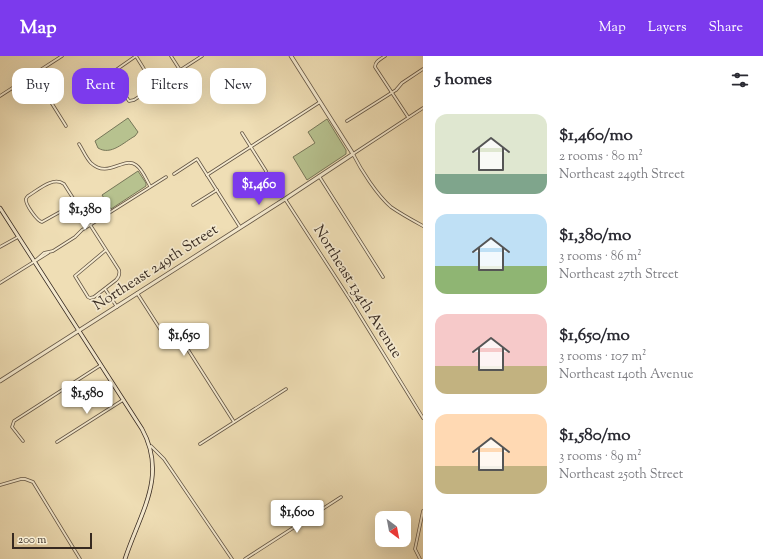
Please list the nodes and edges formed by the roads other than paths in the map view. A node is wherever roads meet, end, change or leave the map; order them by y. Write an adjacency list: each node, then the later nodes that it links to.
1 (62, 56): 7 (street)
2 (136, 56): 8 (street); 15 (street)
3 (171, 56): 9 (street)
4 (202, 56): 10 (street)
5 (291, 56): 16 (street)
6 (385, 56): 13 (street)
7 (44, 68)
8 (143, 68)
9 (179, 68)
10 (183, 68)
11 (423, 69): 13 (street)
12 (12, 89): 14 (street)
13 (392, 92): 19 (street); 20 (street)
14 (0, 96)
15 (137, 98)
16 (320, 102): 24 (street); 25 (street)
17 (52, 104): 21 (street)
18 (423, 108): 19 (street, Northeast 249th Street)
19 (408, 117): 25 (street, Northeast 249th Street)
20 (347, 121)
21 (66, 126)
22 (242, 133): 24 (street)
23 (79, 144): 30 (street)
24 (251, 146): 27 (street); 31 (street)
25 (353, 154): 28 (street, Northeast 249th Street); 38 (street)
26 (174, 174): 27 (street)
27 (207, 174): 32 (street)
28 (319, 176): 33 (street, Northeast 249th Street); 44 (street)
29 (166, 177): 30 (street)
30 (150, 186): 37 (street)
31 (256, 189)
32 (217, 190): 35 (street); 39 (street)
33 (285, 199): 39 (street, Northeast 249th Street); 54 (street, Northeast 134th Avenue)
34 (76, 203): 34 (street); 37 (street)
35 (193, 205)
36 (0, 208): 40 (street)
37 (90, 225): 42 (street); 43 (street)
38 (423, 226)
39 (240, 227): 47 (street, Northeast 249th Street)
40 (18, 237): 41 (street); 43 (street)
41 (0, 246)
42 (106, 250): 46 (street); 46 (street)
43 (35, 261): 45 (street); 49 (street)
44 (384, 277)
45 (0, 283)
46 (105, 289): 48 (street)
47 (137, 294): 48 (street, Northeast 249th Street); 55 (street)
48 (116, 307): 49 (street, Northeast 249th Street)
49 (79, 330): 50 (street); 51 (street, Northeast 249th Street)
50 (101, 365): 53 (street); 56 (street)
51 (0, 381)
52 (286, 389): 55 (street)
53 (123, 400): 57 (street); 59 (street)
54 (423, 418)
55 (234, 422): 58 (street)
56 (24, 441)
57 (57, 442)
58 (200, 444)
59 (151, 446): 63 (street); 65 (street)
60 (0, 485): 64 (street)
61 (341, 497): 66 (street)
62 (423, 511): 67 (street)
63 (127, 558)
64 (80, 559)
65 (232, 559)
66 (245, 559)
67 (420, 559)

